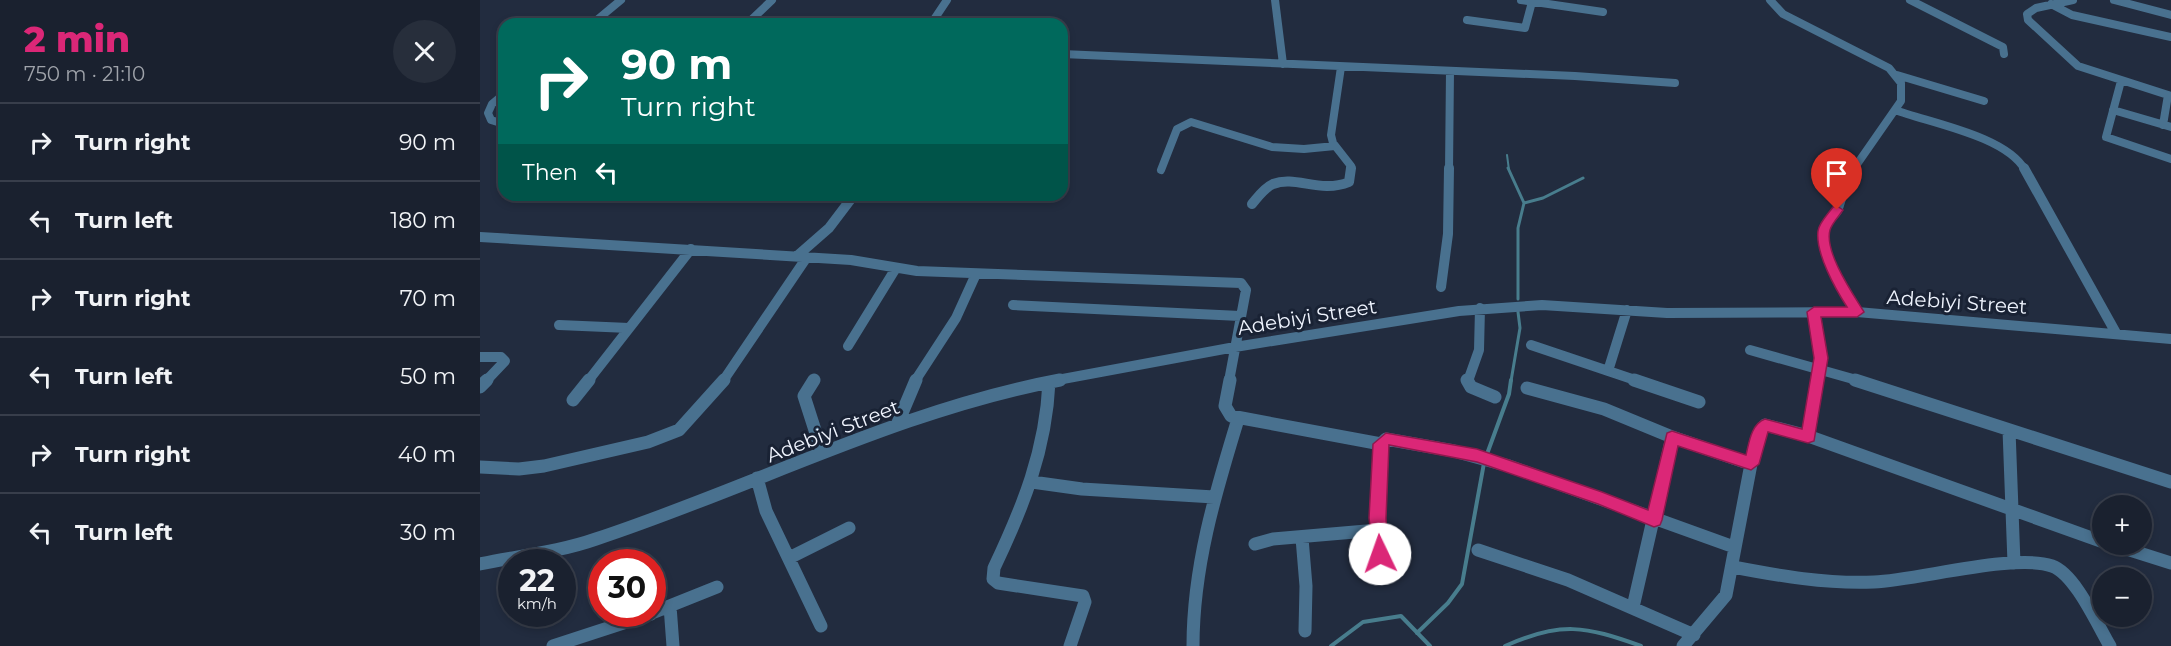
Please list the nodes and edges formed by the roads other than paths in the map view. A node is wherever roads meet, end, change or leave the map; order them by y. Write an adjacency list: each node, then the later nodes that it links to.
1 (621, 0): 14 (street)
2 (772, 0): 15 (street)
3 (946, 0): 16 (street)
4 (1275, 0): 21 (street)
5 (1521, 0): 10 (street)
6 (1770, 0): 24 (street)
7 (1910, 0): 20 (street)
8 (2073, 0): 11 (street)
9 (2114, 0): 13 (street)
10 (1532, 2): 12 (street); 17 (street)
11 (2049, 3): 18 (street); 25 (street)
12 (1603, 12)
13 (2171, 15)
14 (599, 18)
15 (753, 18)
16 (935, 18)
17 (1467, 20)
18 (2171, 37)
19 (1068, 54): 21 (street)
20 (2004, 54)
21 (1283, 64): 22 (street)
22 (1341, 67): 23 (street); 34 (street)
23 (1450, 71): 26 (street); 44 (street)
24 (1897, 75): 29 (street); 30 (street)
25 (2121, 81): 27 (street); 31 (street)
26 (1675, 83)
27 (2170, 95): 33 (street)
28 (498, 99): 32 (street)
29 (1984, 101)
30 (1895, 110): 49 (street); 53 (street)
31 (2113, 110): 33 (street); 35 (street)
32 (498, 122)
33 (2167, 126)
34 (1335, 146): 36 (street); 38 (street)
35 (2171, 159)
36 (1161, 170)
37 (849, 201): 41 (street)
38 (1252, 204)
39 (480, 237): 40 (street)
40 (690, 249): 41 (street); 52 (street)
41 (802, 257): 42 (street); 77 (street)
42 (896, 268): 43 (street); 56 (street)
43 (976, 274): 50 (street); 70 (street)
44 (1442, 287)
45 (1013, 305): 50 (street)
46 (1480, 308): 47 (street, Adebiyi Street); 57 (street, Adebiyi Street); 66 (street)
47 (1627, 310): 48 (street, Adebiyi Street); 61 (street)
48 (1814, 312): 49 (street, Adebiyi Street); 60 (street)
49 (1857, 312): 53 (street, Adebiyi Street)
50 (1240, 316): 57 (street)
51 (559, 325): 52 (street)
52 (629, 328): 67 (street)
53 (2116, 333): 54 (street, Adebiyi Street)
54 (2171, 339)
55 (1531, 345): 61 (street)
56 (848, 346)
57 (1235, 347): 63 (street, Adebiyi Street); 69 (street)
58 (1750, 350): 60 (street)
59 (480, 357): 64 (street)
60 (1819, 368): 71 (street); 72 (street)
61 (1608, 371): 68 (street)
62 (814, 380): 75 (street)
63 (1049, 382): 70 (street, Adebiyi Street); 79 (street)
64 (480, 387)
65 (1527, 388): 73 (street)
66 (1495, 397)
67 (573, 400)
68 (1698, 402)
69 (1238, 419): 74 (street); 81 (street)
70 (897, 425): 75 (street, Adebiyi Street)
71 (2009, 430): 80 (street); 82 (street)
72 (1808, 436): 76 (street); 82 (street)
73 (1672, 437): 76 (street); 83 (street)
74 (1381, 444): 83 (street); 85 (street)
75 (822, 452): 78 (street, Adebiyi Street)
76 (1751, 464): 89 (street)
77 (480, 468)
78 (757, 478): 92 (street); 95 (street, Adebiyi Street)
79 (1032, 482): 81 (street); 108 (street)
80 (2171, 482)
81 (1214, 497): 109 (street)
82 (2012, 510): 87 (street); 93 (street)
83 (1654, 520): 89 (street); 100 (street)
84 (849, 528): 92 (street)
85 (1378, 530): 86 (street); 97 (street)
86 (1302, 538): 88 (street); 104 (street)
87 (2092, 538)
88 (1255, 544)
89 (1734, 547): 96 (street)
90 (1478, 550): 100 (street)
91 (2146, 555): 94 (street)
92 (789, 558): 102 (street)
93 (2014, 563): 96 (street); 111 (street)
94 (2171, 563)
95 (480, 564)
96 (1733, 567): 105 (street)
97 (1381, 578)
98 (717, 587): 99 (street)
99 (670, 606): 101 (street); 107 (street)
100 (1633, 607): 105 (street)
101 (666, 608)
102 (821, 626)
103 (610, 627): 106 (street)
104 (1305, 631)
105 (1694, 635): 110 (street)
106 (553, 646)
107 (673, 646)
108 (1070, 646)
109 (1193, 646)
110 (1683, 646)
111 (2110, 646)

